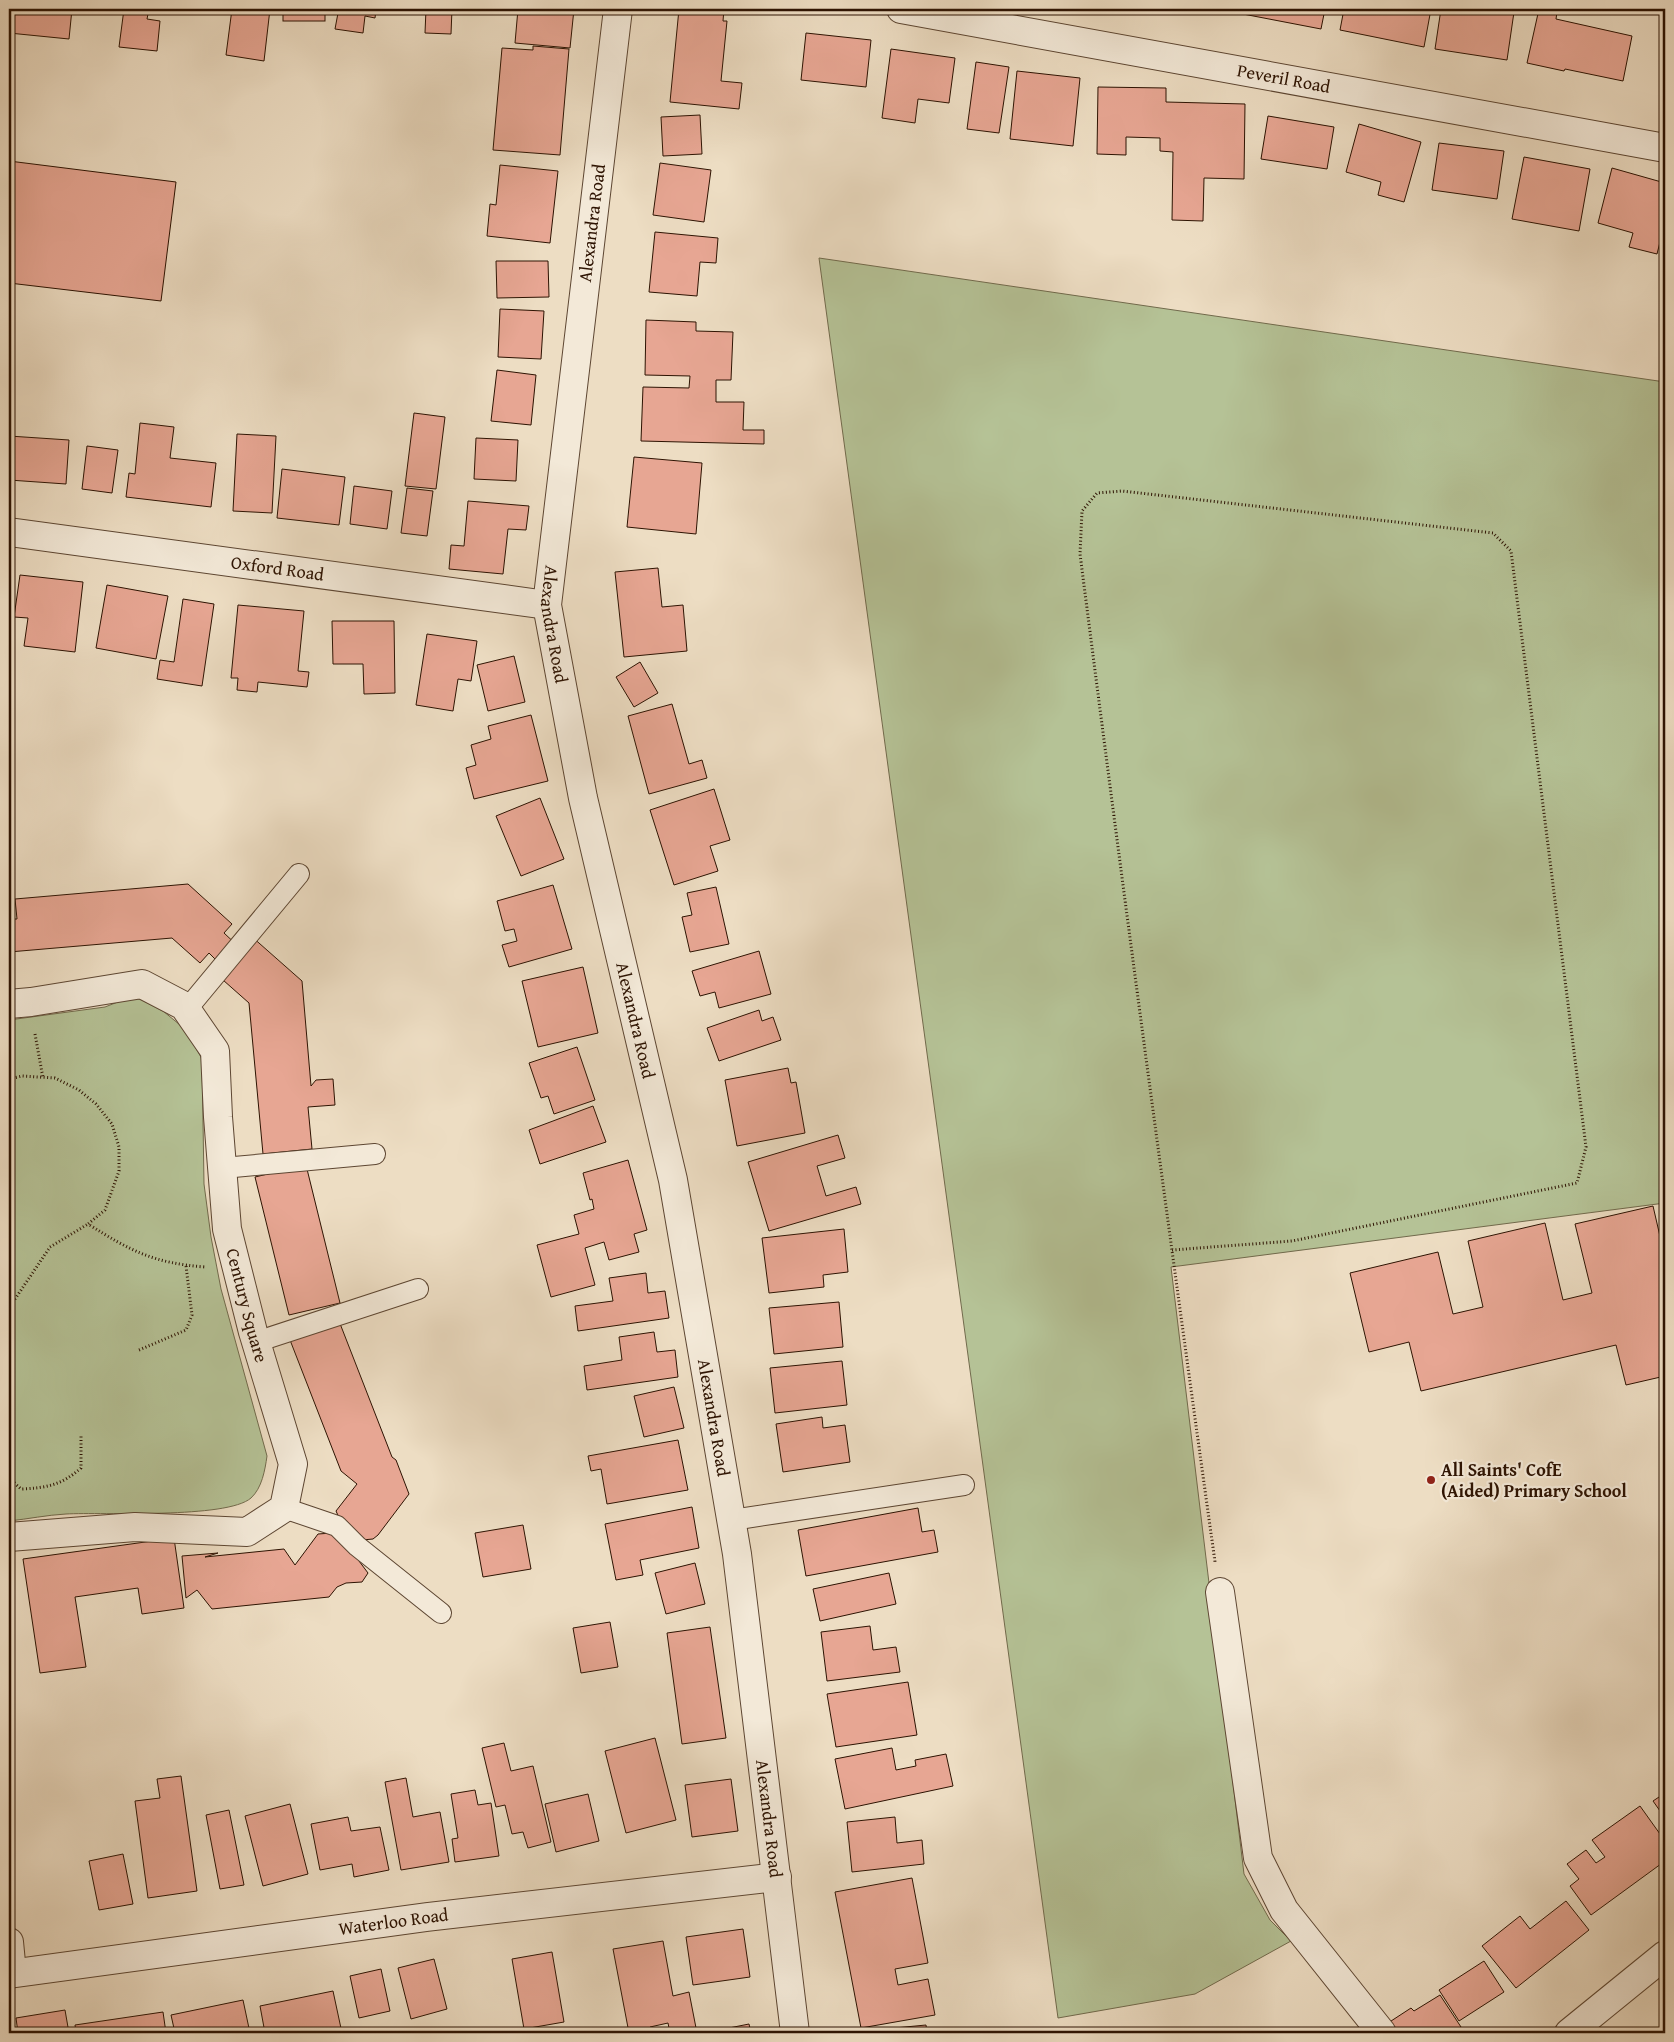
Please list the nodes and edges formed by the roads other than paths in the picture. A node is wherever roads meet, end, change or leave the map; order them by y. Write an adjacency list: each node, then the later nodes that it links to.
1 (618, 9): 5 (street, Alexandra Road)
2 (902, 9): 3 (street, Peveril Road)
3 (1665, 148)
4 (9, 532): 5 (street, Oxford Road)
5 (547, 605): 15 (street, Alexandra Road)
6 (299, 874): 8 (lane)
7 (20, 1003): 8 (street, Century Square)
8 (186, 1009): 10 (street, Century Square)
9 (375, 1154): 10 (lane)
10 (222, 1168): 12 (street, Century Square)
11 (418, 1289): 12 (lane)
12 (256, 1342): 14 (street, Century Square)
13 (964, 1485): 15 (lane)
14 (284, 1508): 16 (street); 18 (lane)
15 (732, 1520): 19 (street, Alexandra Road)
16 (9, 1537)
17 (1220, 1592): 24 (street)
18 (441, 1613)
19 (777, 1877): 22 (street, Waterloo Road); 23 (street, Alexandra Road)
20 (9, 1942): 22 (street)
21 (1665, 1955): 25 (street)
22 (10, 1973)
23 (795, 2033)
24 (1382, 2033)
25 (1568, 2033)

